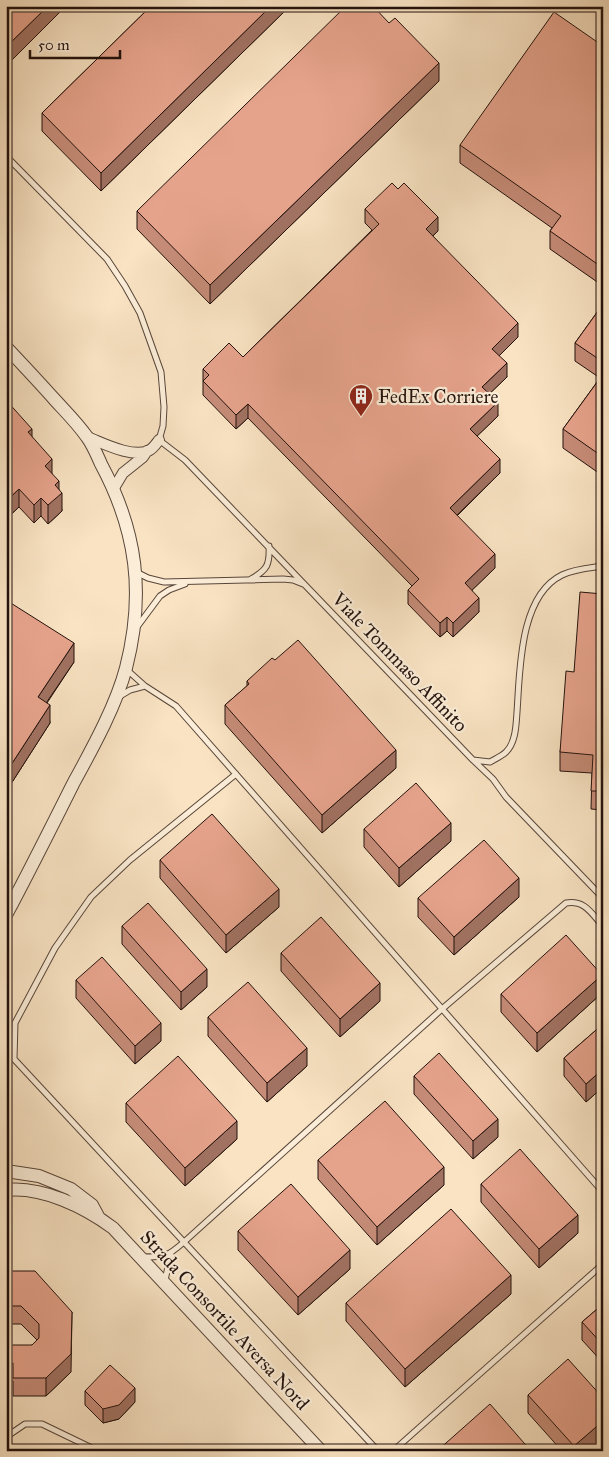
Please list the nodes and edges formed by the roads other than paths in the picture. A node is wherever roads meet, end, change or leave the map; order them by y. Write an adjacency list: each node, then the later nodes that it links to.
1 (6, 156): 4 (lane)
2 (6, 347): 3 (street)
3 (87, 436): 5 (street); 6 (street)
4 (159, 440): 5 (street); 7 (lane, Viale Tommaso Affinito)
5 (147, 451): 6 (street)
6 (114, 488): 9 (street)
7 (269, 546): 10 (lane); 12 (lane, Viale Tommaso Affinito)
8 (603, 566): 17 (lane)
9 (136, 572): 11 (lane); 13 (street)
10 (250, 579): 11 (lane); 12 (lane)
11 (190, 582): 13 (lane)
12 (306, 585): 17 (lane, Viale Tommaso Affinito)
13 (134, 630): 14 (street)
14 (126, 669): 15 (lane); 16 (street)
15 (144, 686): 16 (lane); 18 (lane)
16 (115, 698): 20 (street)
17 (473, 760): 19 (lane, Viale Tommaso Affinito)
18 (236, 774): 22 (lane); 27 (lane)
19 (603, 898)
20 (6, 915)
21 (603, 926): 22 (lane)
22 (442, 1009): 25 (lane); 27 (lane)
23 (6, 1171): 26 (street, Strada Consortile Aversa Nord)
24 (6, 1190): 26 (street, Strada Consortile Aversa Nord)
25 (603, 1192)
26 (99, 1218): 29 (street, Strada Consortile Aversa Nord)
27 (184, 1242): 28 (lane); 35 (lane)
28 (171, 1254): 29 (lane); 31 (lane)
29 (140, 1257): 31 (street, Strada Consortile Aversa Nord)
30 (603, 1264): 36 (lane)
31 (164, 1283): 34 (street, Strada Consortile Aversa Nord)
32 (6, 1437): 33 (lane)
33 (98, 1451)
34 (321, 1451)
35 (378, 1451)
36 (393, 1451)

